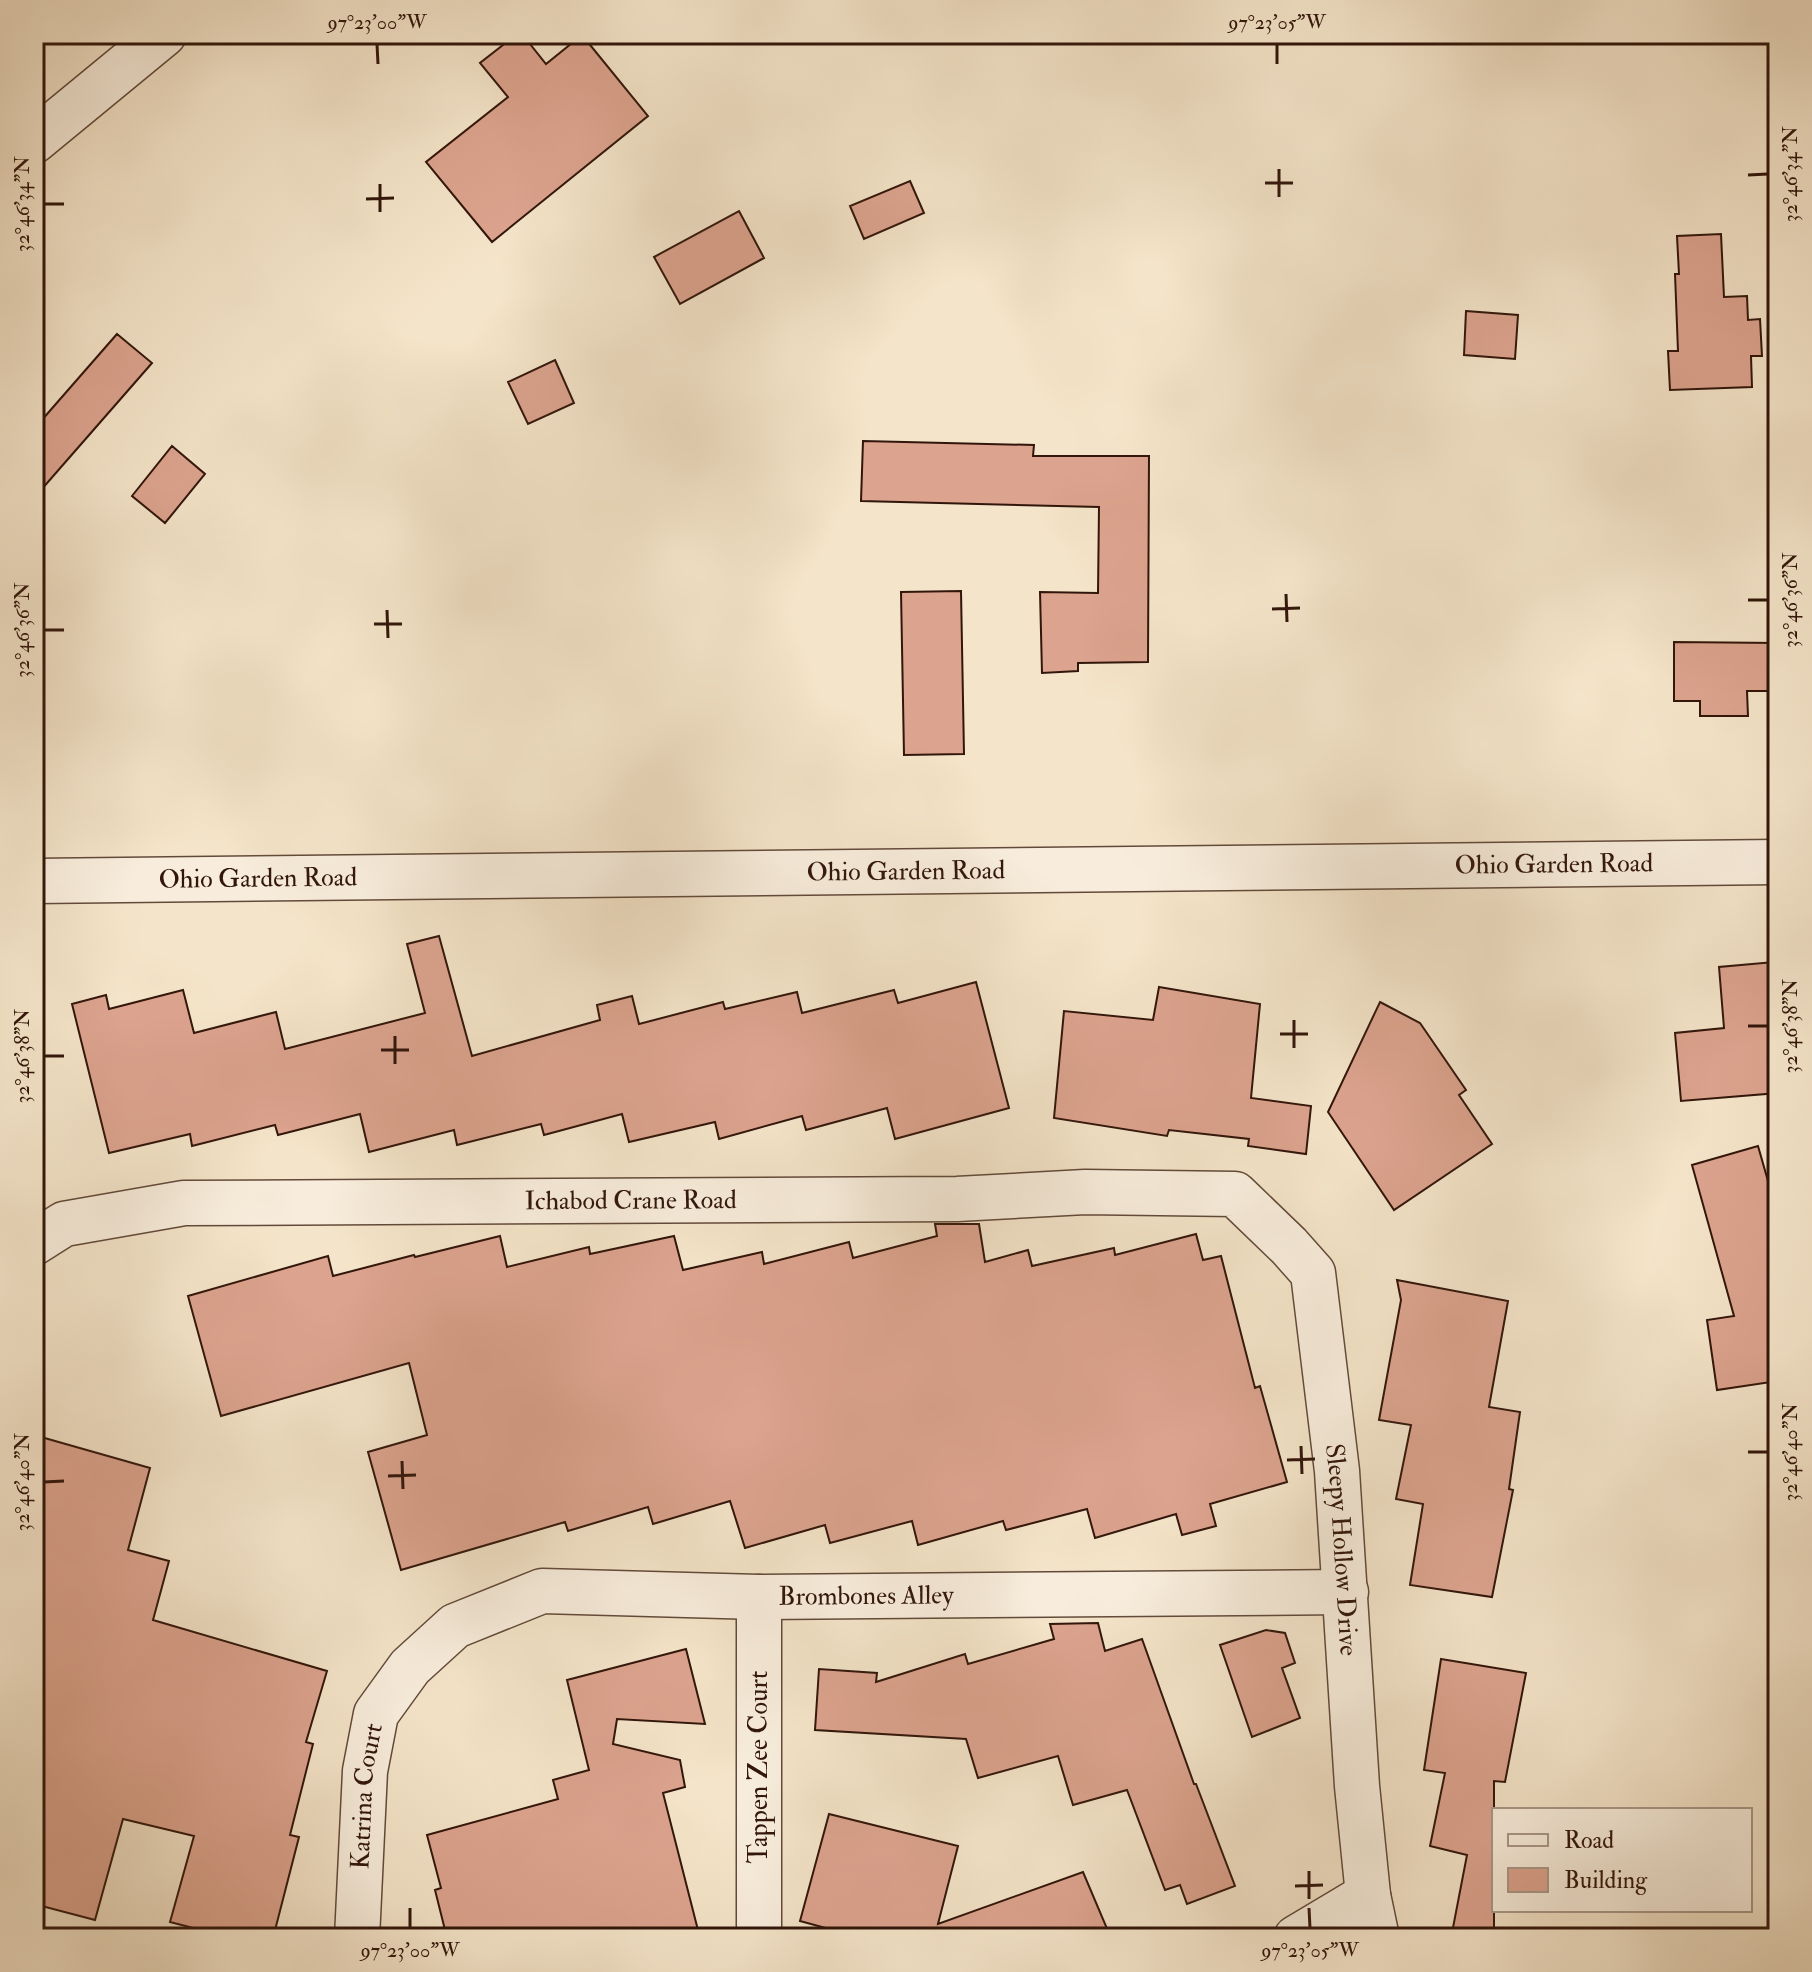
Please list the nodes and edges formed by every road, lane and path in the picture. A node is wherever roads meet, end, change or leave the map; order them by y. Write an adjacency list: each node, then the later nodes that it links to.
1 (164, 34): 2 (street)
2 (34, 141)
3 (1778, 862): 4 (street, Ohio Garden Road)
4 (34, 881)
5 (1235, 1194): 6 (street, Ichabod Crane Road); 7 (street, Sleepy Hollow Drive)
6 (34, 1243)
7 (1346, 1592): 8 (street, Brombones Alley); 10 (street, Sleepy Hollow Drive)
8 (759, 1597): 9 (street, Brombones Alley); 12 (street, Tappen Zee Court)
9 (410, 1667): 11 (street, Katrina Court)
10 (1368, 1895): 13 (street); 14 (street, Sleepy Hollow Drive)
11 (357, 1938)
12 (759, 1938)
13 (1296, 1938)
14 (1377, 1938)

